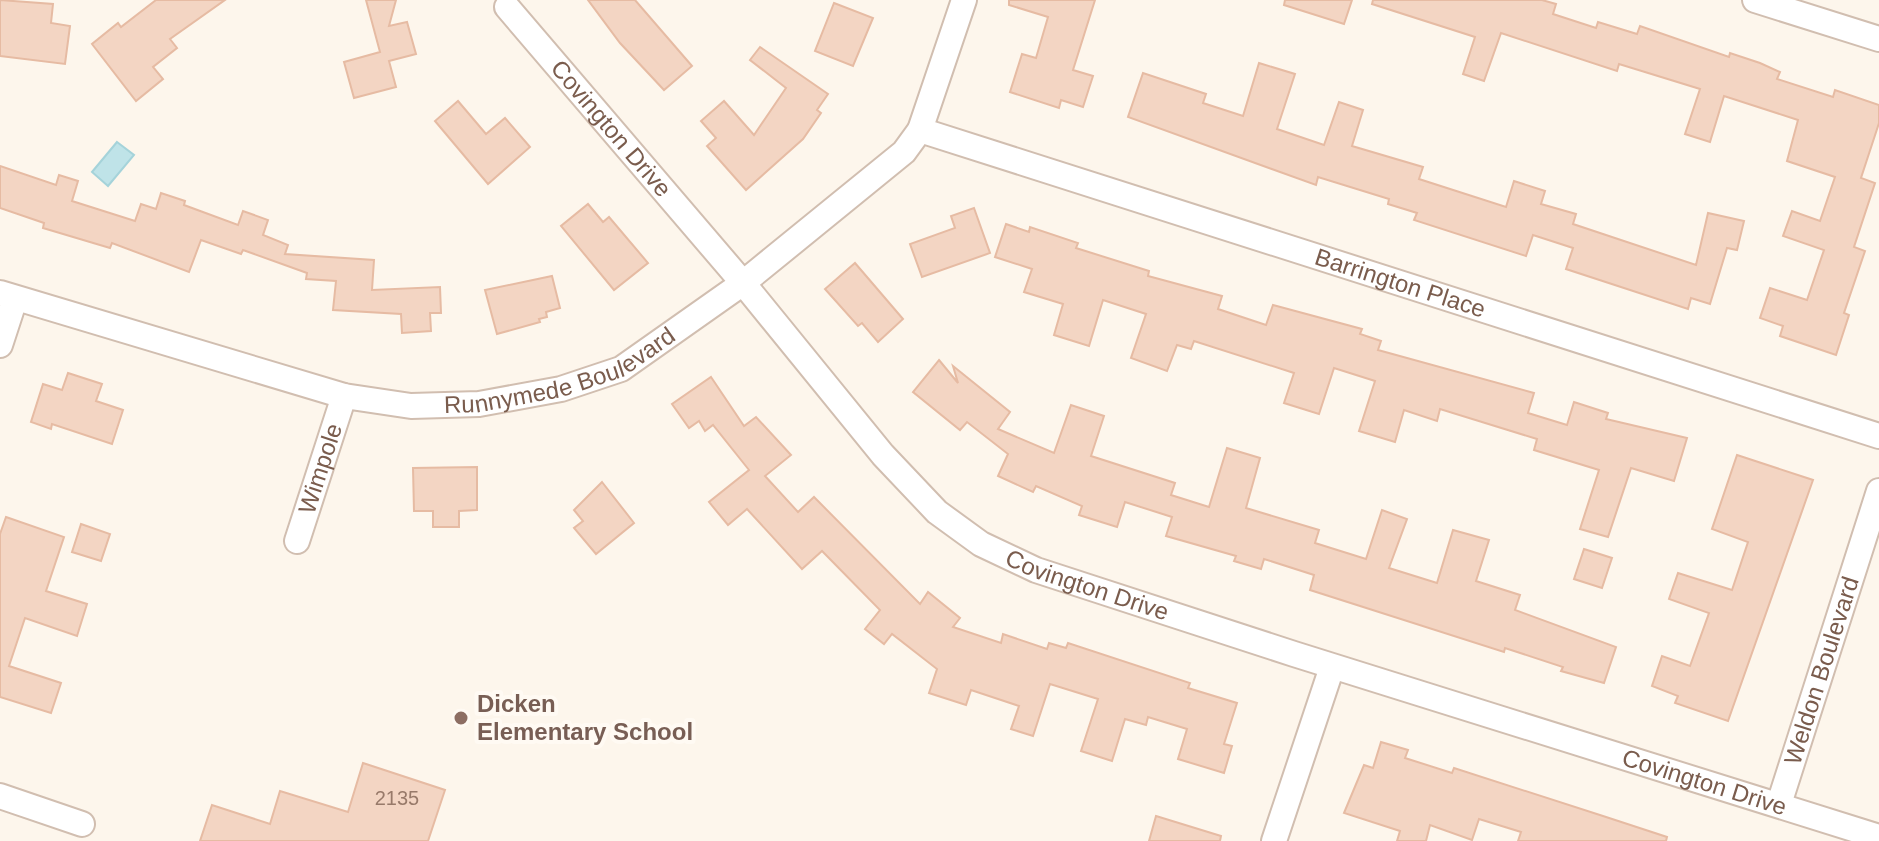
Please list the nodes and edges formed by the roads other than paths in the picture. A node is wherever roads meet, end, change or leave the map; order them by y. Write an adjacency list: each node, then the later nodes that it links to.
1 (964, 0): 5 (street, Runnymede Boulevard)
2 (1755, 0): 4 (street)
3 (507, 7): 6 (street, Covington Drive)
4 (1879, 39)
5 (920, 130): 6 (street, Runnymede Boulevard); 10 (street, Barrington Place)
6 (743, 283): 9 (street, Runnymede Boulevard); 13 (street, Covington Drive)
7 (8, 296): 8 (street); 9 (street, Runnymede Boulevard)
8 (0, 345)
9 (344, 396): 12 (street, Wimpole)
10 (1879, 436)
11 (1879, 491): 15 (street, Weldon Boulevard)
12 (297, 541)
13 (1332, 667): 15 (street, Covington Drive); 18 (street)
14 (0, 796): 16 (street)
15 (1779, 804): 17 (street, Covington Drive)
16 (82, 824)
17 (1879, 837)
18 (1274, 841)

